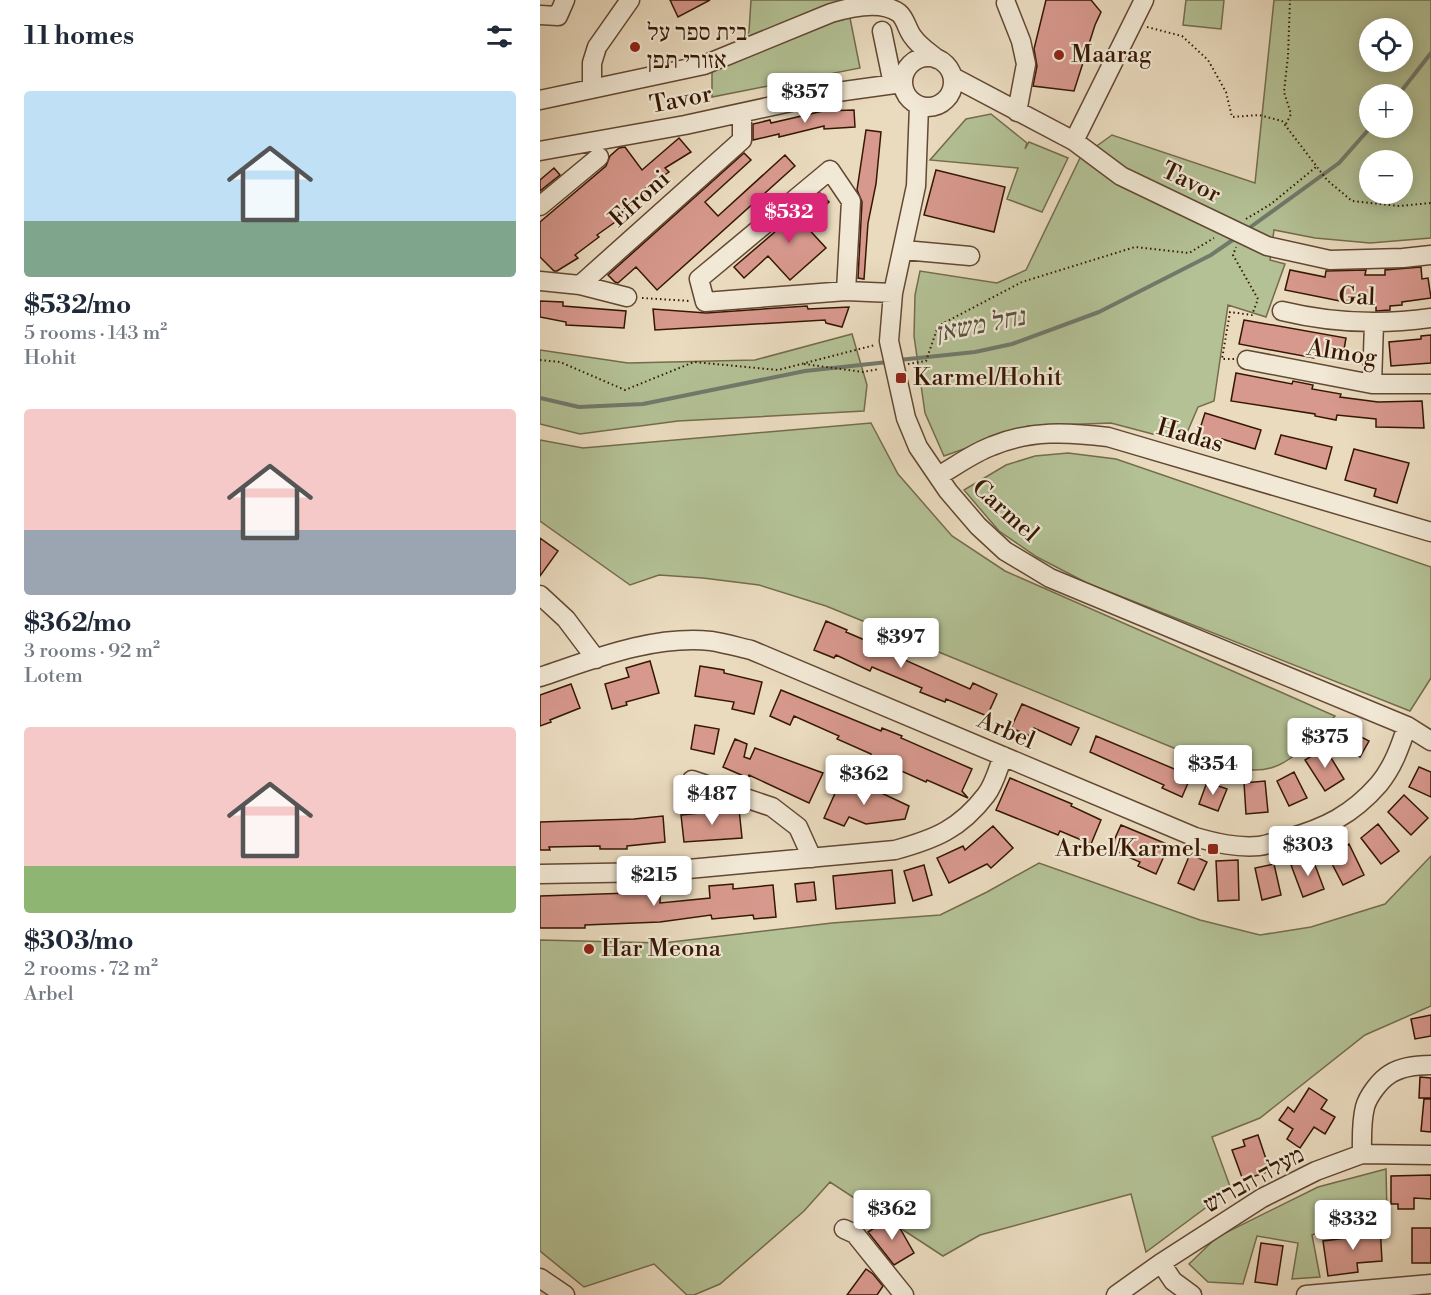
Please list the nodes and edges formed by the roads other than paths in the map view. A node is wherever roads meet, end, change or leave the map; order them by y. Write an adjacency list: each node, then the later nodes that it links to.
1 (565, 0): 5 (street)
2 (630, 0): 11 (street)
3 (1144, 0): 16 (street)
4 (1006, 3): 14 (street)
5 (540, 15)
6 (882, 31): 10 (street)
7 (911, 36): 8 (street); 10 (street); 11 (street)
8 (937, 59): 9 (street); 10 (street)
9 (953, 77): 13 (street); 14 (street, Tavor)
10 (901, 78): 13 (street); 15 (street, Tavor)
11 (592, 89): 12 (street)
12 (540, 100)
13 (919, 106): 20 (street, Carmel)
14 (1017, 112): 16 (street, Tavor)
15 (742, 113): 17 (street, Tavor); 24 (street, Efroni)
16 (1074, 141): 21 (street, Tavor)
17 (540, 152)
18 (599, 157): 19 (street)
19 (540, 206)
20 (904, 250): 22 (street); 26 (street, Carmel)
21 (1431, 255)
22 (970, 256)
23 (540, 281): 24 (street)
24 (580, 285): 27 (street)
25 (846, 291): 25 (street); 26 (street)
26 (893, 293): 34 (street, Carmel)
27 (627, 297)
28 (1282, 311): 30 (street, Gal)
29 (1431, 318): 30 (street, Gal)
30 (1374, 323): 32 (street)
31 (1246, 360): 32 (street, Almog)
32 (1372, 384): 33 (street, Almog)
33 (1431, 384)
34 (938, 476): 35 (street, Hadas); 39 (street, Carmel)
35 (1431, 532)
36 (540, 595): 37 (street)
37 (596, 658): 38 (street, Arbel); 41 (street, Arbel)
38 (540, 677)
39 (1407, 726): 40 (street, Carmel); 41 (street, Arbel)
40 (1431, 741)
41 (1003, 756): 43 (street)
42 (692, 780): 43 (street)
43 (812, 858): 44 (street)
44 (540, 874)
45 (1431, 1065): 46 (street)
46 (1362, 1154): 47 (street, מעלה הברוש); 49 (street, מעלה הברוש)
47 (1431, 1155)
48 (844, 1229): 54 (street)
49 (1161, 1263): 55 (street, מעלה הברוש); 56 (street)
50 (540, 1278): 53 (street)
51 (1431, 1284): 52 (street)
52 (1327, 1294): 57 (street)
53 (565, 1295)
54 (904, 1295)
55 (1116, 1295)
56 (1192, 1295)
57 (1306, 1295)

